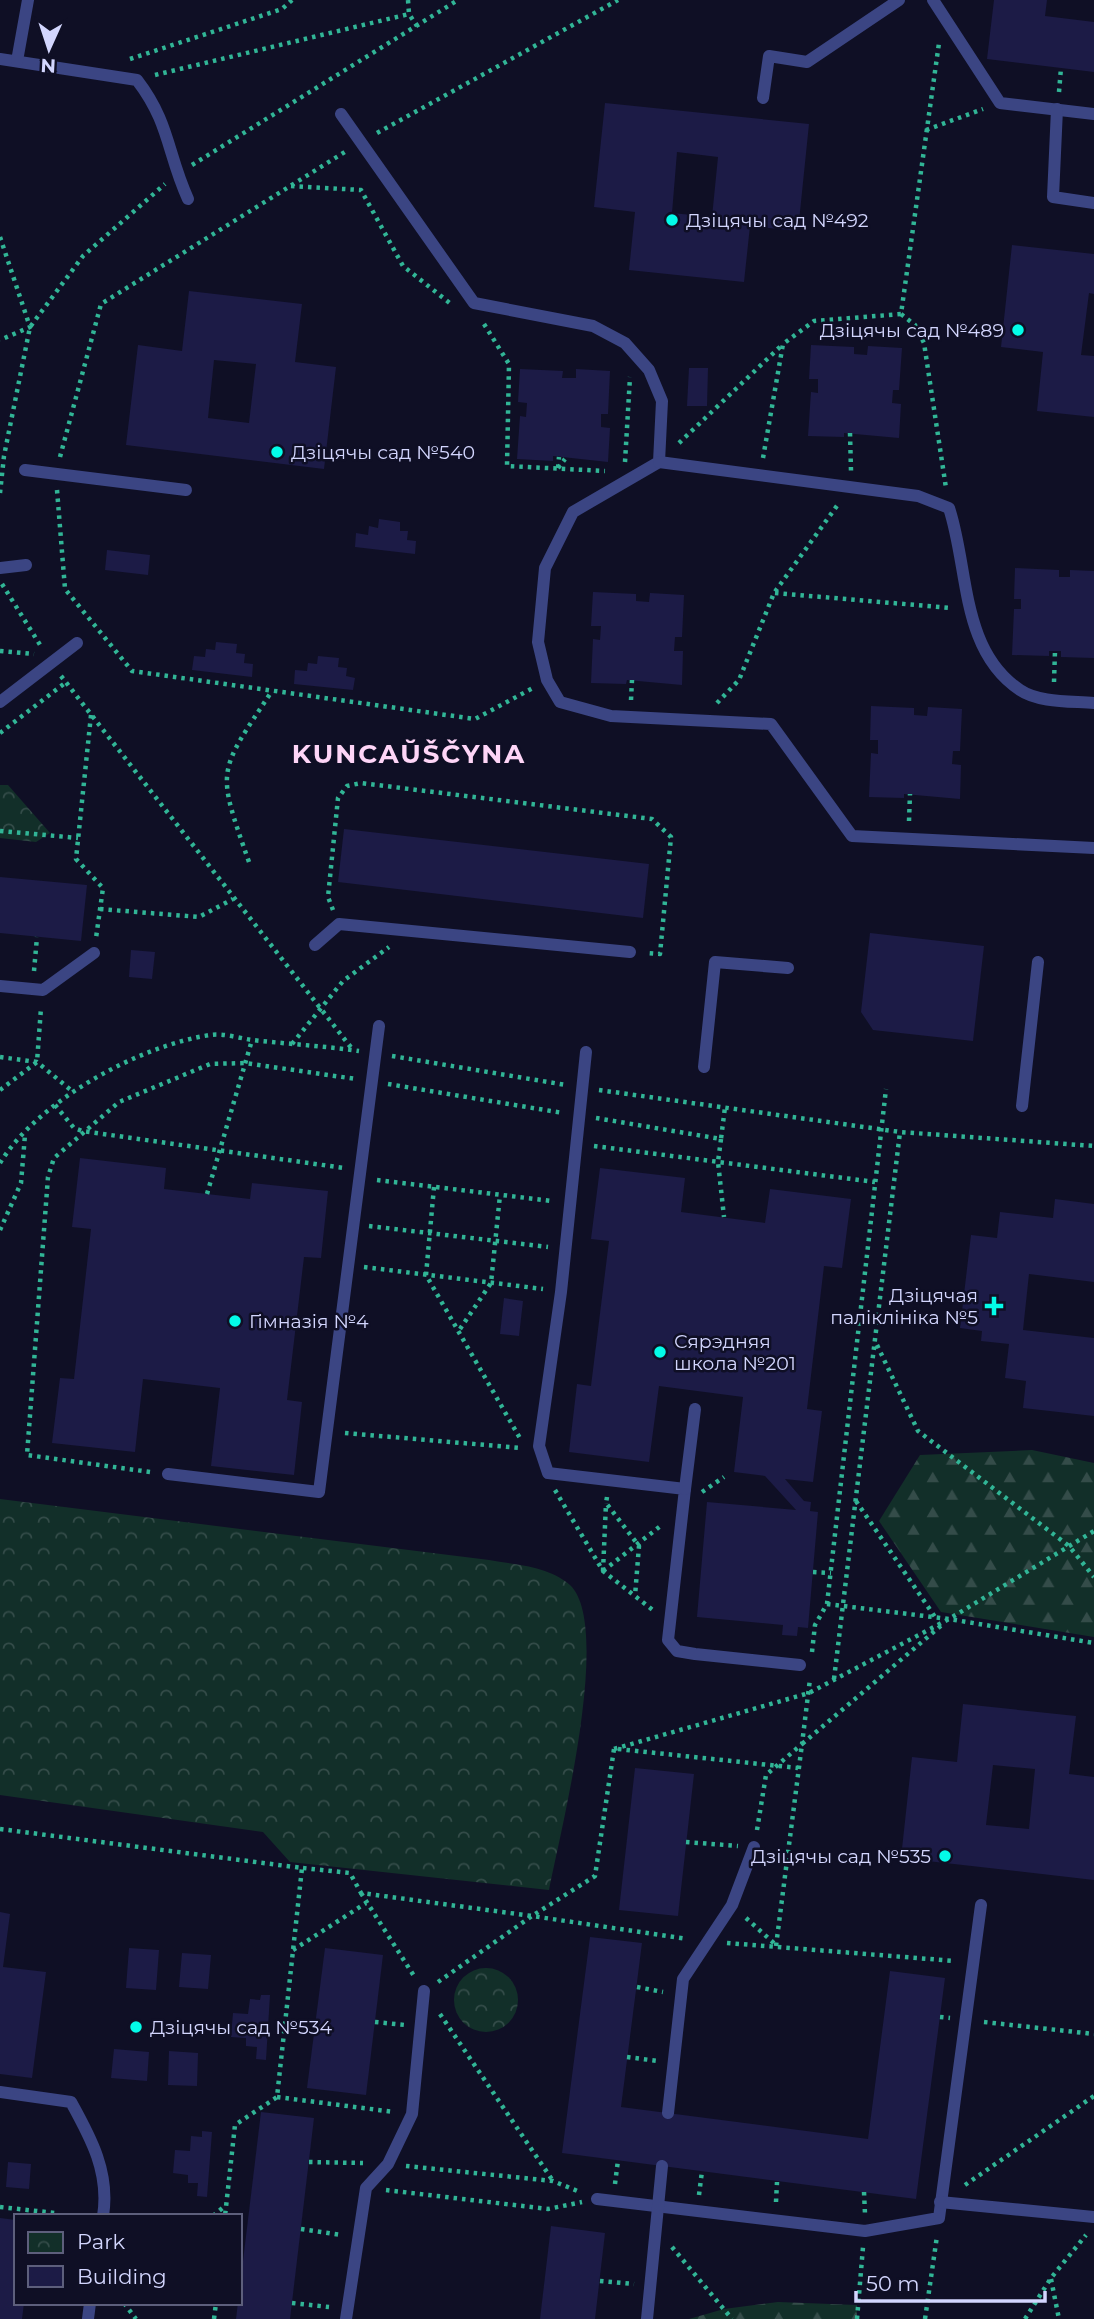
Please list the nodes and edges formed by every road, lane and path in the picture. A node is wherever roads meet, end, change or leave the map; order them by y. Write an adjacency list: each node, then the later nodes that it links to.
1 (28, 0): 11 (lane)
2 (292, 0): 12 (path)
3 (408, 0): 7 (path)
4 (618, 0): 20 (path)
5 (899, 0): 14 (lane)
6 (933, 0): 8 (lane)
7 (410, 14): 9 (path); 13 (path)
8 (946, 24): 15 (lane); 19 (path)
9 (417, 26)
10 (0, 59): 11 (lane)
11 (18, 61): 12 (lane)
12 (93, 71): 13 (lane)
13 (137, 79): 22 (lane)
14 (763, 98)
15 (1000, 103): 16 (lane); 19 (path)
16 (1057, 109): 18 (lane); 23 (lane)
17 (341, 114): 20 (lane)
18 (1094, 114)
19 (925, 130): 26 (path)
20 (360, 142): 21 (path); 36 (lane)
21 (290, 186): 25 (path); 41 (path)
22 (188, 199)
23 (1094, 203)
24 (0, 237): 30 (path)
25 (456, 309)
26 (901, 314): 31 (path); 45 (path)
27 (474, 319): 28 (path)
28 (482, 321): 29 (path); 37 (path)
29 (494, 323)
30 (0, 340)
31 (783, 344): 36 (path); 42 (path)
32 (630, 370): 40 (path)
33 (850, 433): 43 (path)
34 (559, 457): 37 (path)
35 (565, 459): 37 (path)
36 (659, 462): 42 (lane); 62 (lane)
37 (558, 468): 39 (path)
38 (25, 470): 41 (lane)
39 (611, 471)
40 (625, 472)
41 (56, 473): 44 (lane); 56 (path)
42 (760, 475): 43 (lane)
43 (851, 487): 45 (lane); 49 (path)
44 (186, 490)
45 (949, 508): 50 (lane)
46 (26, 565): 47 (lane)
47 (0, 568)
48 (0, 580): 52 (path)
49 (774, 593): 50 (path); 62 (path)
50 (970, 609): 58 (lane)
51 (77, 643): 54 (lane)
52 (0, 651)
53 (1055, 651): 58 (path)
54 (52, 663): 55 (path); 59 (lane)
55 (65, 683): 61 (path); 63 (path)
56 (272, 691): 57 (path); 69 (path)
57 (524, 692)
58 (1054, 699): 60 (lane)
59 (0, 702)
60 (1094, 704)
61 (90, 715): 66 (path); 70 (path)
62 (701, 718): 67 (lane)
63 (0, 733)
64 (910, 794): 67 (path)
65 (0, 831): 66 (path)
66 (78, 838): 71 (path)
67 (909, 839): 68 (lane)
68 (1094, 848)
69 (249, 862)
70 (233, 898): 71 (path); 82 (path)
71 (100, 909): 77 (path)
72 (339, 924): 73 (lane); 75 (lane); 76 (path)
73 (412, 930): 76 (lane); 82 (path)
74 (37, 937): 81 (path)
75 (315, 945)
76 (630, 952)
77 (94, 953): 81 (lane)
78 (1038, 962): 99 (lane)
79 (788, 968): 92 (lane)
80 (0, 986): 81 (lane)
81 (33, 989)
82 (318, 1009): 86 (path); 86 (path)
83 (40, 1017): 90 (path)
84 (379, 1026): 88 (lane)
85 (251, 1040): 86 (path); 91 (path); 97 (path)
86 (292, 1044)
87 (586, 1052): 94 (lane)
88 (376, 1054): 93 (lane); 94 (path)
89 (0, 1057): 90 (path)
90 (37, 1062): 96 (path); 97 (path)
91 (245, 1063): 93 (path); 103 (path); 109 (path)
92 (704, 1067)
93 (373, 1081): 101 (path); 112 (lane)
94 (582, 1088): 100 (path); 101 (lane)
95 (886, 1089): 102 (path)
96 (0, 1090)
97 (72, 1091): 98 (path)
98 (55, 1105): 103 (path); 105 (path)
99 (1021, 1106)
100 (725, 1107): 102 (path); 106 (path)
101 (579, 1115): 106 (path); 107 (lane)
102 (881, 1128): 104 (path); 113 (path)
103 (82, 1131): 109 (path); 133 (path)
104 (900, 1132): 108 (path); 129 (path)
105 (25, 1135): 111 (path); 120 (path)
106 (721, 1139): 110 (path)
107 (576, 1144): 110 (path); 117 (lane)
108 (1094, 1146)
109 (219, 1152): 112 (path); 115 (path)
110 (718, 1162): 113 (path); 118 (path)
111 (0, 1163)
112 (361, 1174): 114 (path); 119 (lane)
113 (875, 1182): 142 (path)
114 (434, 1187): 116 (path); 121 (path)
115 (207, 1194)
116 (500, 1195): 117 (path); 122 (path)
117 (570, 1203): 123 (lane)
118 (724, 1217)
119 (354, 1224): 121 (path); 124 (lane)
120 (0, 1230)
121 (429, 1233): 122 (path); 125 (path)
122 (495, 1241): 123 (path); 126 (path)
123 (566, 1249): 127 (lane)
124 (349, 1265): 125 (path); 131 (lane)
125 (426, 1275): 126 (path); 128 (path)
126 (491, 1283): 127 (path); 128 (path)
127 (561, 1292): 132 (lane)
128 (460, 1329): 131 (path)
129 (876, 1343): 136 (path); 139 (path)
130 (695, 1409): 135 (lane)
131 (327, 1432): 133 (lane)
132 (548, 1473): 134 (lane); 140 (path)
133 (168, 1474)
134 (607, 1482): 135 (lane); 137 (path)
135 (685, 1489): 149 (lane)
136 (856, 1501): 145 (path); 146 (path)
137 (606, 1503): 140 (path); 140 (path)
138 (1094, 1531): 139 (path)
139 (1069, 1546): 143 (path); 147 (path)
140 (603, 1572)
141 (813, 1572): 142 (path)
142 (831, 1573): 144 (path)
143 (1094, 1577)
144 (827, 1604): 145 (path); 149 (path)
145 (844, 1605): 146 (path); 150 (path)
146 (936, 1618): 147 (path)
147 (949, 1619): 148 (path); 150 (path); 152 (path)
148 (1094, 1643)
149 (800, 1665)
150 (834, 1679): 151 (path)
151 (810, 1693): 152 (path); 153 (path)
152 (802, 1744): 154 (path); 155 (path)
153 (614, 1749): 154 (path); 164 (path)
154 (777, 1765): 155 (path); 158 (path)
155 (798, 1768): 166 (path)
156 (0, 1829): 159 (path)
157 (686, 1842): 158 (path)
158 (754, 1847): 162 (lane)
159 (302, 1868): 160 (path); 167 (path)
160 (360, 1893): 161 (path); 164 (path)
161 (366, 1903): 167 (path); 170 (path)
162 (732, 1905): 165 (lane); 166 (path)
163 (981, 1905): 168 (lane)
164 (532, 1916): 165 (path); 170 (path)
165 (708, 1942): 166 (path); 171 (lane)
166 (776, 1945): 168 (path)
167 (292, 1950): 180 (path)
168 (974, 1963): 172 (lane)
169 (637, 1987): 171 (path)
170 (424, 1991): 174 (lane); 186 (path)
171 (682, 1994): 177 (lane)
172 (967, 2020): 175 (path); 189 (lane)
173 (375, 2022): 174 (path)
174 (421, 2027): 182 (lane)
175 (1094, 2034)
176 (628, 2057): 177 (path)
177 (674, 2063): 181 (lane)
178 (0, 2092): 194 (lane)
179 (1094, 2096): 189 (path)
180 (277, 2097): 182 (path); 190 (path)
181 (668, 2113)
182 (412, 2114): 184 (lane)
183 (309, 2162): 184 (path)
184 (388, 2164): 186 (path); 187 (lane)
185 (662, 2166): 192 (lane)
186 (553, 2181): 188 (path)
187 (366, 2188): 188 (path); 200 (lane)
188 (597, 2199): 192 (lane)
189 (940, 2202): 197 (lane); 198 (lane)
190 (227, 2204): 195 (path); 196 (path)
191 (0, 2207): 193 (path)
192 (658, 2207): 198 (lane); 206 (lane)
193 (56, 2214)
194 (103, 2214)
195 (215, 2214)
196 (225, 2214)
197 (1094, 2217)
198 (939, 2218): 212 (path)
199 (301, 2229): 200 (path)
200 (358, 2237): 208 (lane)
201 (668, 2243): 210 (path)
202 (1075, 2249): 204 (path)
203 (863, 2252): 211 (path)
204 (1051, 2278): 213 (path); 214 (path)
205 (600, 2281): 206 (path)
206 (650, 2286): 209 (lane)
207 (292, 2303): 208 (path)
208 (347, 2314)
209 (648, 2319)
210 (732, 2319)
211 (858, 2319)
212 (925, 2319)
213 (1024, 2319)
214 (1059, 2319)

